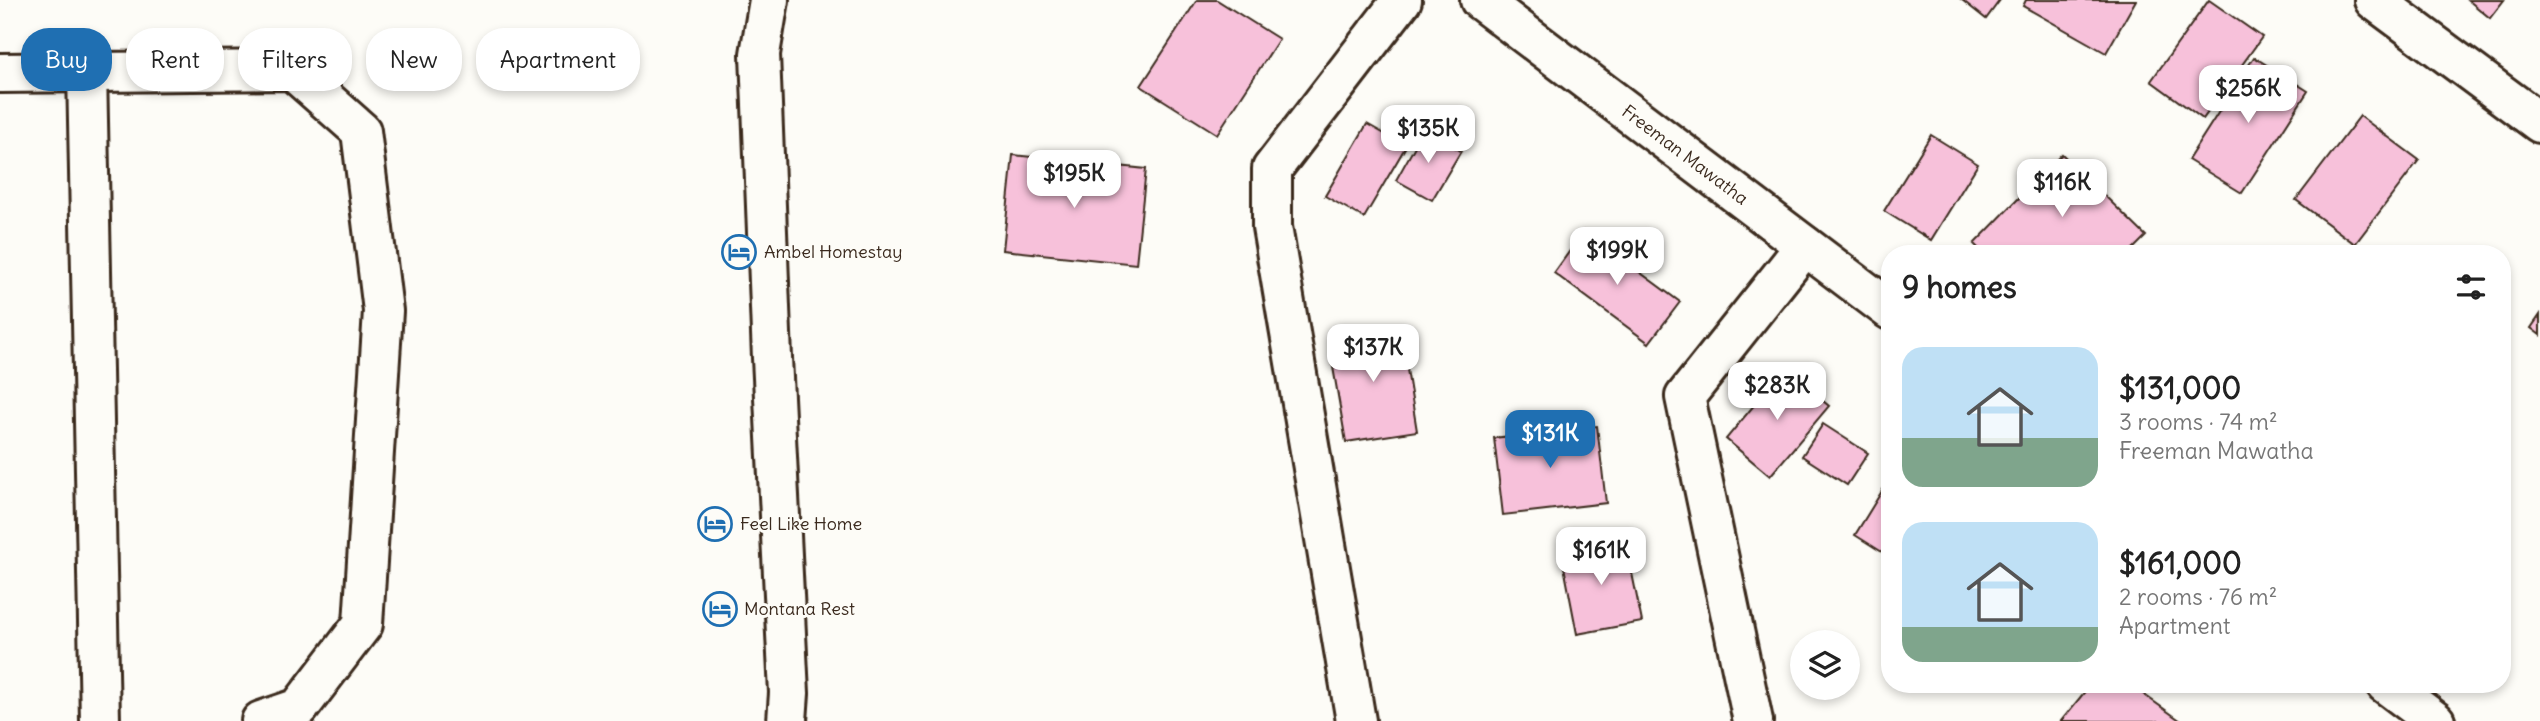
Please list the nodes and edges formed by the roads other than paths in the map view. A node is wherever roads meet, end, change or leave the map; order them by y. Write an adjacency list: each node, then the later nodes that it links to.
1 (769, 0): 15 (street)
2 (1402, 0): 16 (street)
3 (1480, 0): 10 (street, Freeman Mawatha)
4 (2374, 0): 9 (street)
5 (112, 71): 14 (street)
6 (0, 73): 7 (street)
7 (21, 73)
8 (87, 91): 13 (street)
9 (2540, 123)
10 (1805, 246): 11 (street, Freeman Mawatha); 17 (street)
11 (1881, 303)
12 (2398, 693): 18 (street)
13 (100, 721)
14 (261, 721)
15 (788, 721)
16 (1356, 721)
17 (1753, 721)
18 (2435, 721)

